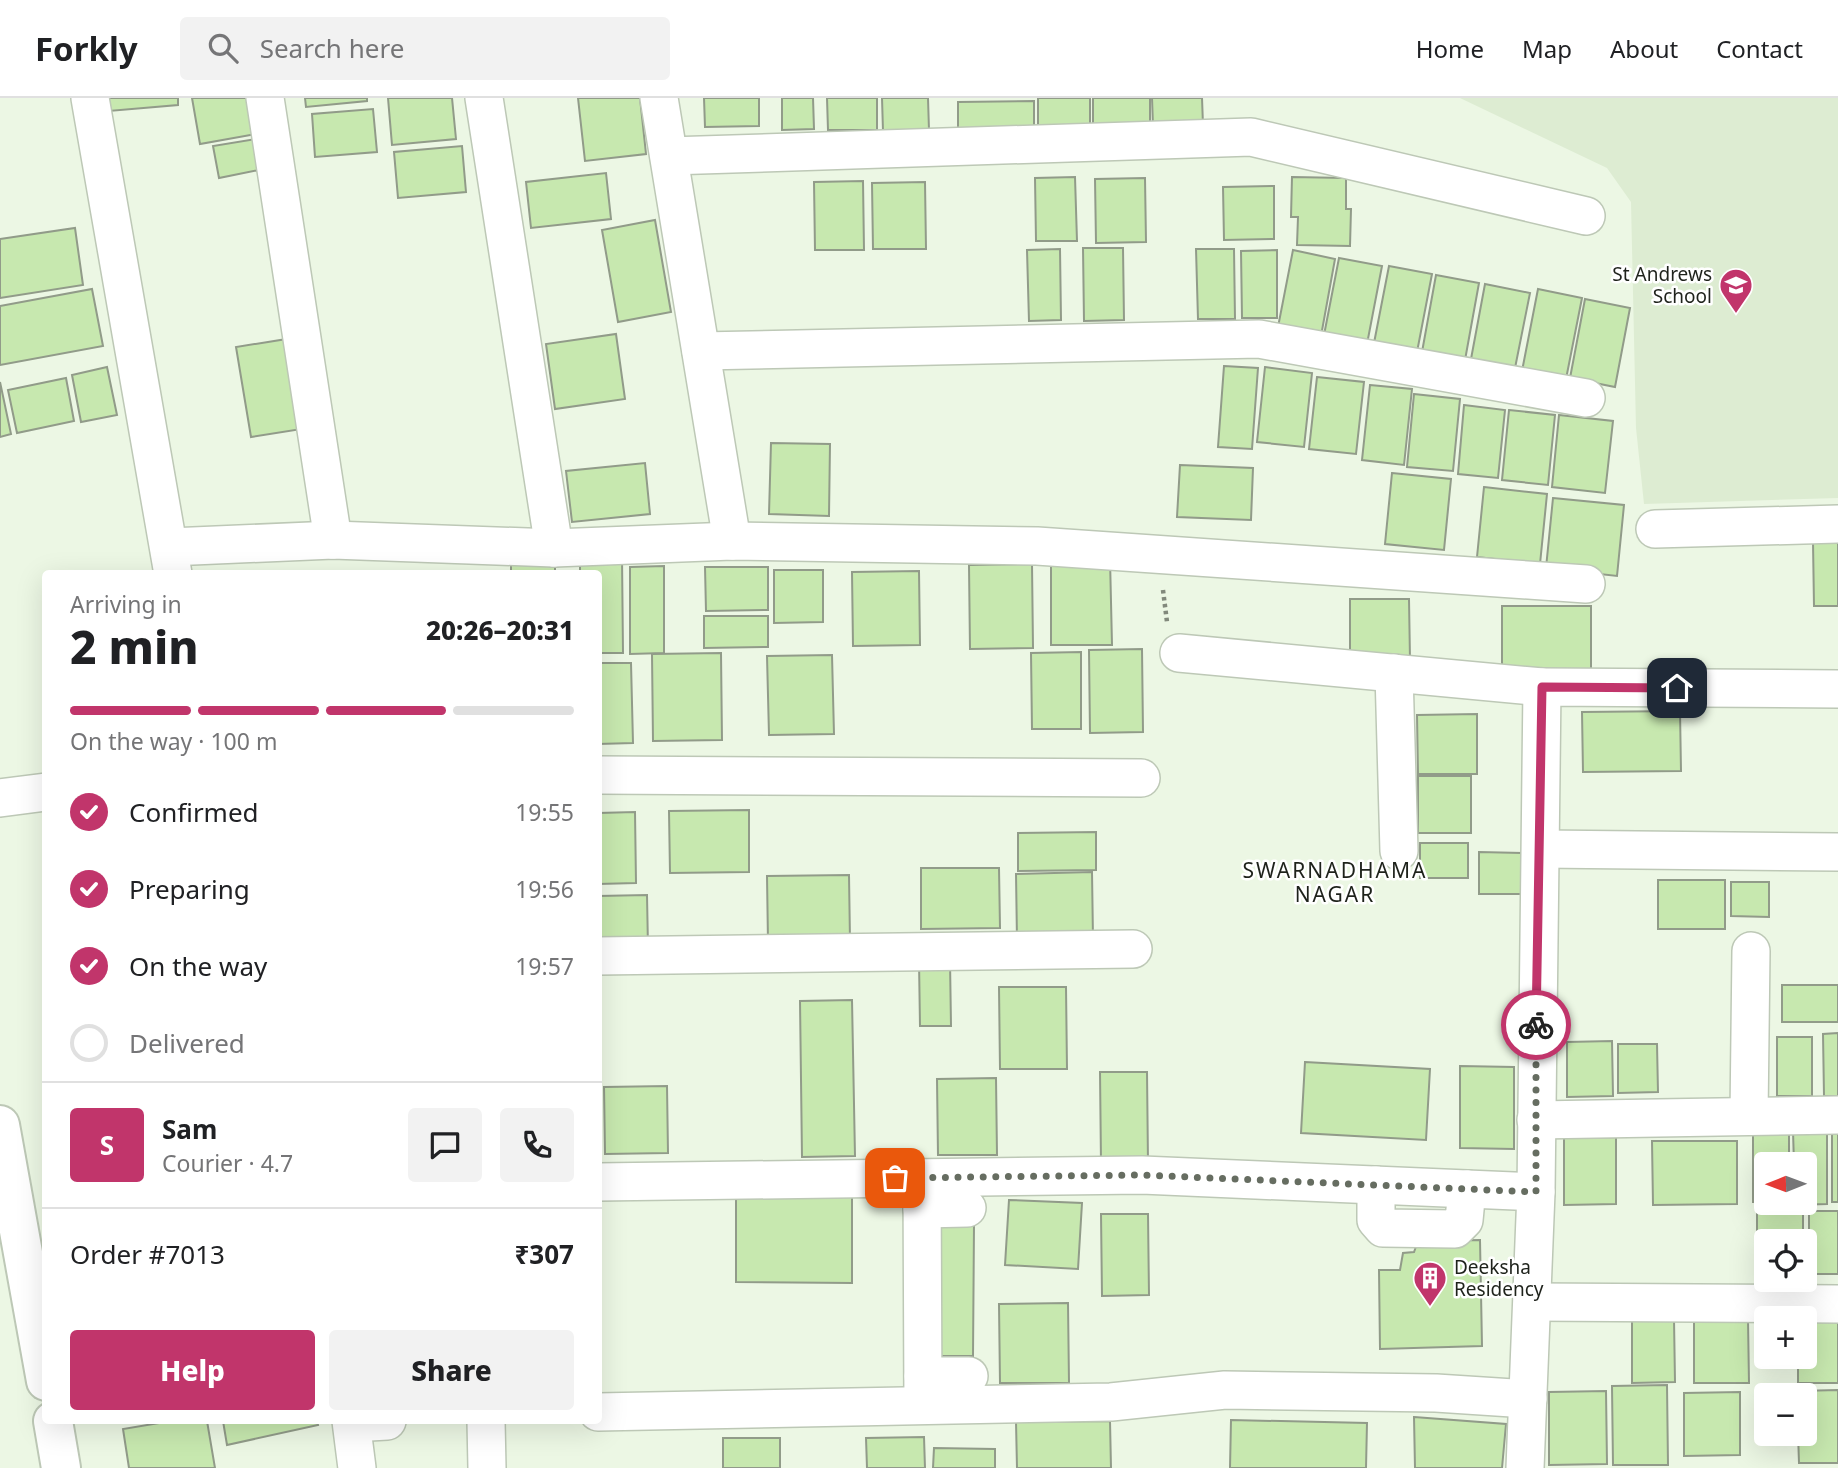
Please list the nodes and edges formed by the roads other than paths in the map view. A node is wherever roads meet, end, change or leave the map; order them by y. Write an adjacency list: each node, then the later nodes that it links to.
1 (90, 98): 14 (street)
2 (265, 98): 11 (street)
3 (484, 98): 13 (street)
4 (659, 98): 5 (street)
5 (669, 156): 6 (street); 7 (street)
6 (1586, 216)
7 (701, 351): 8 (street); 12 (street)
8 (1586, 398)
9 (1838, 524): 10 (street)
10 (1655, 529)
11 (333, 540): 13 (street); 14 (street)
12 (732, 541): 13 (street); 15 (street)
13 (554, 548)
14 (172, 561)
15 (1586, 584)
16 (1179, 653): 17 (street)
17 (1394, 673): 18 (street); 25 (street)
18 (1542, 687): 19 (street); 24 (street)
19 (1838, 689)
20 (602, 775): 21 (street)
21 (1141, 778)
22 (42, 793): 23 (street)
23 (0, 798)
24 (1541, 849): 26 (street); 32 (street)
25 (1399, 851)
26 (1838, 852)
27 (1133, 949): 29 (street)
28 (1751, 951): 31 (street)
29 (602, 956)
30 (1838, 1115): 31 (street)
31 (1749, 1116): 32 (street)
32 (1536, 1120): 35 (street)
33 (0, 1125): 40 (main road)
34 (602, 1182): 36 (street)
35 (1536, 1192): 36 (street); 38 (street)
36 (922, 1194): 37 (street); 42 (street)
37 (968, 1209)
38 (1533, 1301): 39 (street); 43 (street)
39 (1838, 1304)
40 (42, 1359)
41 (969, 1376): 42 (street)
42 (923, 1391): 43 (street); 44 (street)
43 (1528, 1399): 51 (street)
44 (602, 1412)
45 (54, 1424): 48 (main road)
46 (363, 1424): 49 (street)
47 (486, 1424): 50 (street)
48 (61, 1468)
49 (357, 1468)
50 (487, 1468)
51 (1525, 1468)

